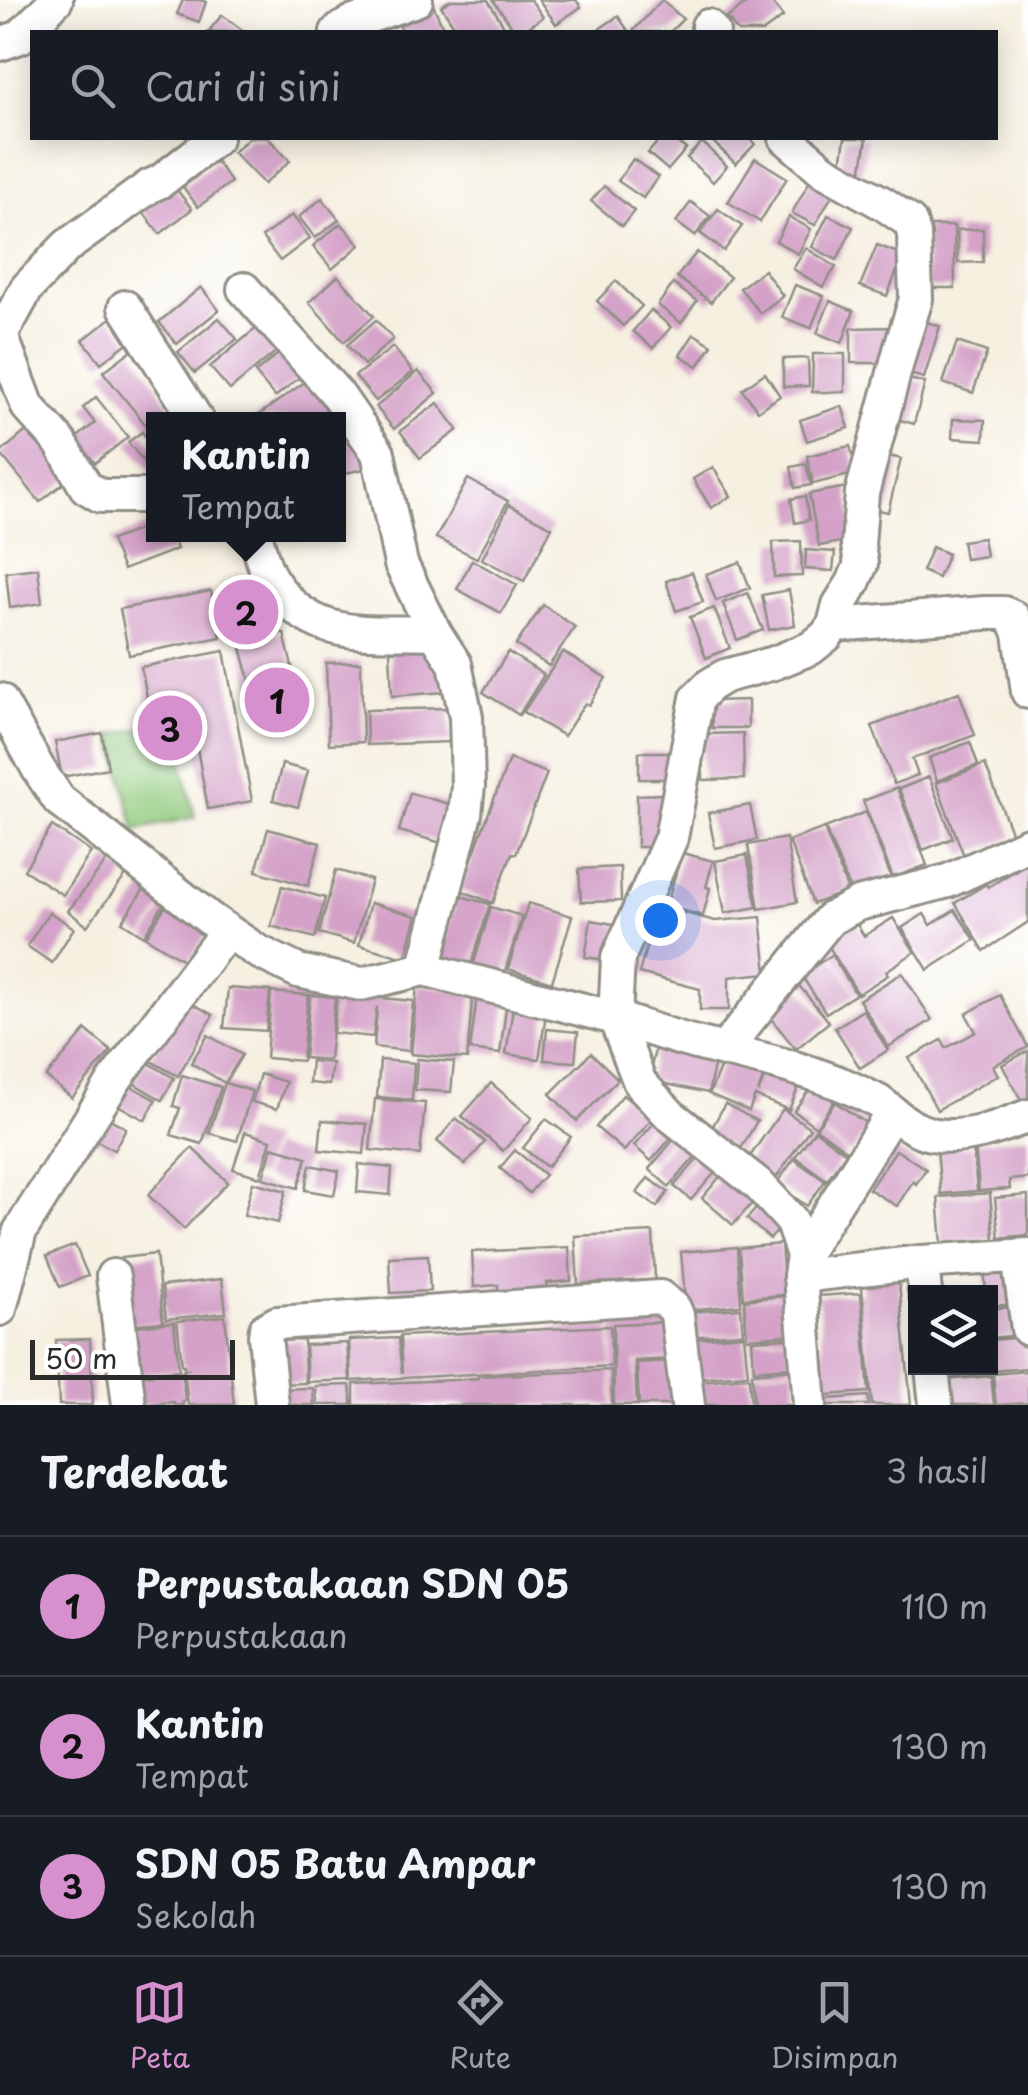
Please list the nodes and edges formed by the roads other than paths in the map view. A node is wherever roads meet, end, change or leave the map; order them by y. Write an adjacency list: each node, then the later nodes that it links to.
1 (56, 0): 4 (street)
2 (416, 0): 3 (street)
3 (340, 30)
4 (0, 44)
5 (214, 140): 10 (street)
6 (788, 140): 12 (street)
7 (244, 289): 13 (street)
8 (126, 307): 9 (street)
9 (193, 412)
10 (146, 496)
11 (258, 542): 13 (street)
12 (834, 625): 14 (street); 19 (street)
13 (435, 634): 18 (street)
14 (1028, 692)
15 (0, 700): 17 (street)
16 (1028, 844): 20 (street)
17 (227, 931): 18 (street); 27 (street)
18 (424, 968): 19 (street)
19 (615, 1018): 20 (street); 24 (street)
20 (724, 1050): 21 (street)
21 (892, 1113): 22 (street); 24 (street)
22 (1028, 1116)
23 (1023, 1256): 26 (street); 28 (street)
24 (802, 1266): 26 (street); 33 (street)
25 (112, 1276): 30 (street)
26 (924, 1277)
27 (0, 1309)
28 (1028, 1328)
29 (933, 1375): 34 (street)
30 (129, 1405)
31 (272, 1405): 32 (street)
32 (688, 1405)
33 (810, 1405)
34 (936, 1405)

